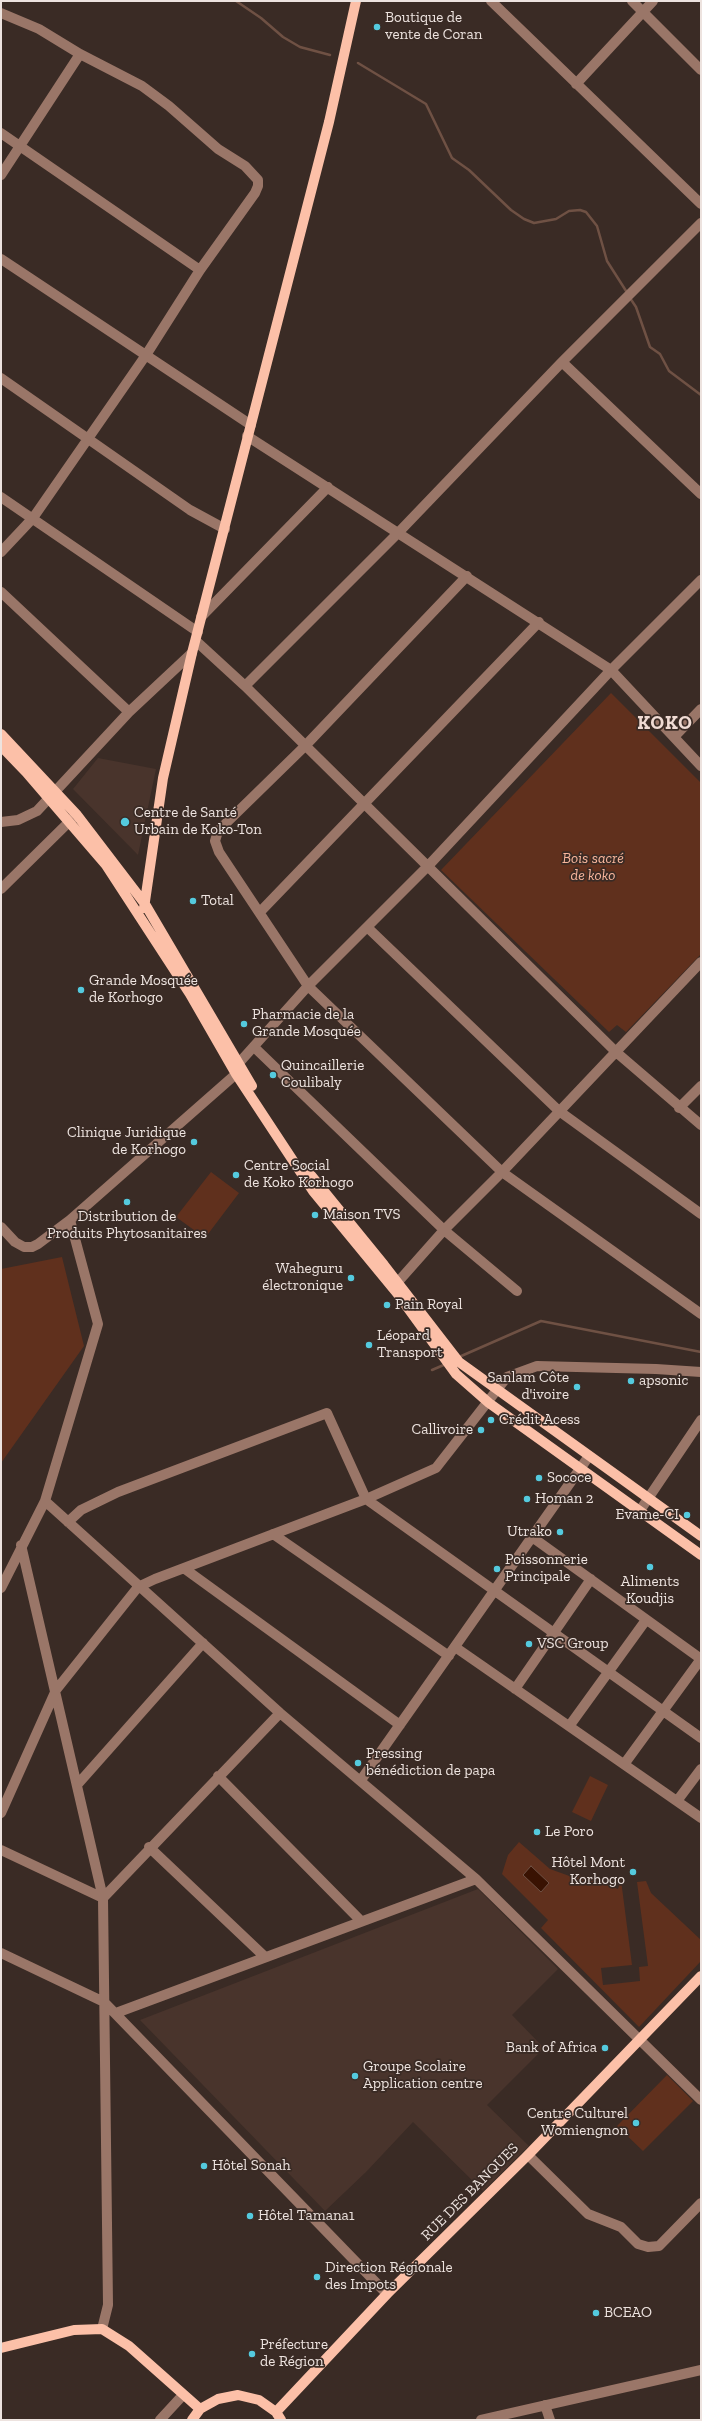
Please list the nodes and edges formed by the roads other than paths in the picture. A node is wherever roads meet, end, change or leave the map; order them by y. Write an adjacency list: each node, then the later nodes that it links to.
1 (356, 1): 20 (main road)
2 (491, 1): 9 (street)
3 (632, 1): 5 (street)
4 (653, 1): 5 (street)
5 (643, 12): 8 (street); 9 (street)
6 (1, 13): 7 (street)
7 (80, 54): 11 (street); 16 (street)
8 (701, 70)
9 (576, 84): 13 (street)
10 (1, 133): 11 (street)
11 (19, 145): 12 (street); 16 (street)
12 (1, 175)
13 (701, 204)
14 (701, 223): 18 (street)
15 (1, 258): 17 (street)
16 (200, 270): 17 (street)
17 (146, 355): 20 (street); 22 (street)
18 (562, 362): 24 (street); 28 (street)
19 (1, 378): 22 (street)
20 (251, 425): 21 (main road)
21 (246, 436): 23 (street); 27 (main road)
22 (88, 438): 26 (street); 27 (street)
23 (328, 487): 28 (street); 33 (street)
24 (701, 494)
25 (1, 497): 26 (street)
26 (34, 518): 29 (street); 35 (street)
27 (225, 529): 33 (main road)
28 (398, 533): 30 (street); 38 (street)
29 (1, 552)
30 (467, 576): 34 (street); 44 (street)
31 (701, 580): 37 (street)
32 (1, 592): 40 (street)
33 (201, 617): 35 (main road)
34 (539, 622): 37 (street); 47 (street)
35 (197, 636): 36 (main road); 38 (street)
36 (192, 653): 40 (street); 53 (main road)
37 (611, 670): 42 (street); 51 (street)
38 (245, 686): 44 (street)
39 (701, 709): 42 (street)
40 (128, 712): 46 (street)
41 (1, 734): 46 (main road)
42 (674, 736): 45 (street)
43 (1, 746): 46 (main road)
44 (305, 746): 47 (street); 54 (street)
45 (701, 766)
46 (53, 795): 48 (main road); 49 (street); 50 (main road)
47 (363, 803): 51 (street); 54 (street)
48 (76, 815): 50 (street); 53 (main road)
49 (1, 822)
50 (68, 822): 52 (street); 55 (main road)
51 (428, 866): 56 (street); 60 (street)
52 (1, 889)
53 (145, 904): 55 (main road); 61 (main road)
54 (260, 912): 58 (street)
55 (142, 918): 62 (main road)
56 (367, 927): 58 (street); 65 (street)
57 (701, 962): 60 (street)
58 (308, 986): 59 (street); 67 (street)
59 (254, 1046): 61 (street); 71 (street)
60 (616, 1052): 64 (street); 65 (street)
61 (238, 1064): 62 (street); 72 (main road)
62 (236, 1074): 69 (street); 72 (main road)
63 (701, 1086): 64 (street)
64 (679, 1108): 66 (street)
65 (559, 1111): 67 (street); 68 (street)
66 (701, 1125)
67 (502, 1172): 71 (street); 74 (street)
68 (701, 1214)
69 (70, 1220): 70 (street); 84 (street)
70 (1, 1227)
71 (444, 1230): 72 (street); 73 (street)
72 (397, 1288): 75 (main road)
73 (517, 1291)
74 (701, 1314)
75 (449, 1357): 77 (main road); 78 (main road)
76 (701, 1372): 77 (street)
77 (497, 1390): 78 (street); 80 (main road)
78 (488, 1403): 81 (main road); 83 (street)
79 (701, 1420): 82 (street)
80 (589, 1456): 81 (street); 82 (main road)
81 (580, 1469): 85 (main road); 89 (street)
82 (649, 1498): 85 (street); 88 (main road)
83 (366, 1499): 86 (street); 87 (street); 96 (street)
84 (45, 1501): 86 (street); 90 (street)
85 (639, 1512): 91 (main road)
86 (68, 1522): 94 (street)
87 (273, 1534): 92 (street); 101 (street)
88 (701, 1536)
89 (532, 1537): 93 (street); 96 (street)
90 (22, 1545): 95 (street); 105 (street)
91 (701, 1555)
92 (185, 1569): 94 (street); 108 (street)
93 (590, 1579): 97 (street); 98 (street)
94 (138, 1587): 99 (street); 105 (street)
95 (1, 1588)
96 (495, 1590): 98 (street); 100 (street)
97 (646, 1620): 102 (street); 103 (street)
98 (552, 1633): 103 (street); 104 (street)
99 (203, 1643): 107 (street); 115 (street)
100 (455, 1647): 101 (street); 104 (street)
101 (448, 1656): 108 (street)
102 (701, 1659): 106 (street)
103 (607, 1673): 106 (street); 109 (street)
104 (515, 1689): 109 (street)
105 (56, 1690): 115 (street); 117 (street)
106 (661, 1712): 110 (street); 111 (street)
107 (280, 1713): 113 (street); 114 (street)
108 (400, 1725): 114 (street)
109 (570, 1726): 111 (street)
110 (701, 1738)
111 (625, 1764): 116 (street)
112 (701, 1769): 116 (street)
113 (218, 1776): 119 (street); 123 (street)
114 (361, 1780): 121 (street)
115 (77, 1785): 122 (street)
116 (677, 1801): 118 (street)
117 (1, 1813)
118 (701, 1818)
119 (149, 1847): 122 (street); 125 (street)
120 (1, 1850): 122 (street)
121 (476, 1878): 123 (street); 129 (street)
122 (102, 1898): 127 (street)
123 (361, 1921): 125 (street)
124 (1, 1953): 127 (street)
125 (265, 1957): 128 (street)
126 (701, 1976): 129 (main road, RUE DES BANQUES)
127 (104, 2002): 128 (street); 134 (street)
128 (116, 2013): 133 (street)
129 (638, 2040): 130 (street); 131 (main road, RUE DES BANQUES)
130 (701, 2100)
131 (528, 2155): 132 (street); 133 (main road, RUE DES BANQUES)
132 (701, 2203)
133 (387, 2294): 140 (main road, RUE DES BANQUES)
134 (102, 2329): 135 (main road); 137 (main road)
135 (1, 2348)
136 (701, 2370): 138 (street)
137 (183, 2396): 139 (main road); 142 (street)
138 (545, 2405): 141 (street); 145 (street)
139 (200, 2409): 140 (main road); 143 (main road)
140 (278, 2416)
141 (521, 2416): 144 (street)
142 (160, 2420)
143 (192, 2420)
144 (481, 2420)
145 (550, 2420)

